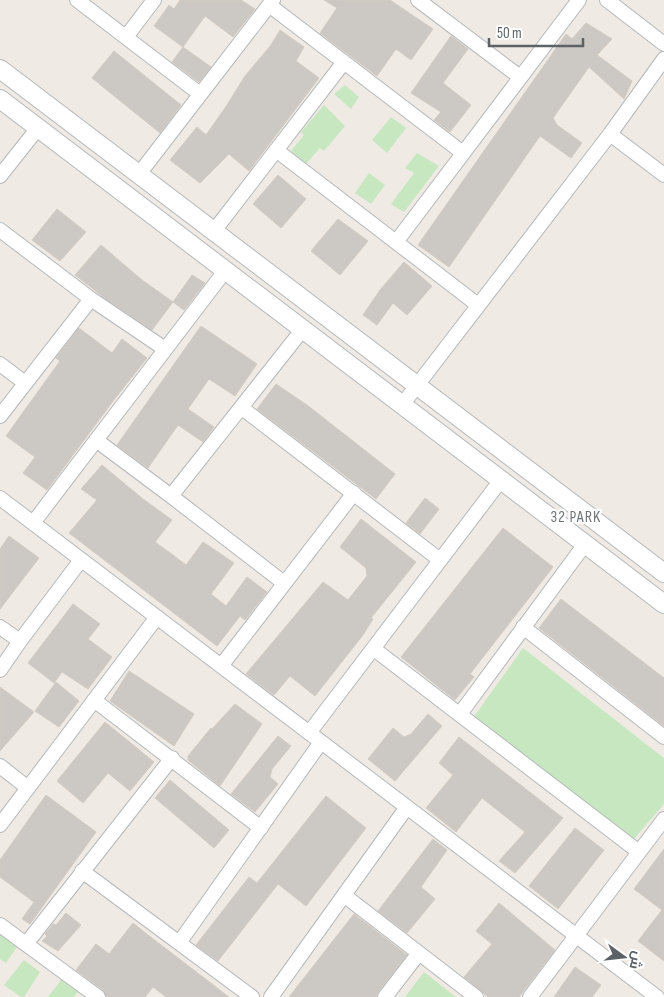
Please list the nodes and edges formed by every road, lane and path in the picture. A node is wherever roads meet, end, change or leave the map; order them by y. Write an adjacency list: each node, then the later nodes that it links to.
1 (77, 0): 7 (street)
2 (154, 0): 7 (street)
3 (418, 0): 12 (street)
4 (579, 0): 12 (street)
5 (607, 0): 8 (street)
6 (271, 3): 10 (street); 13 (street)
7 (126, 37): 13 (street)
8 (664, 44)
9 (664, 60): 16 (street)
10 (344, 62): 17 (street); 18 (street)
11 (3, 77): 19 (street)
12 (520, 77): 18 (street)
13 (200, 94): 19 (street)
14 (0, 99): 15 (street)
15 (38, 128): 21 (street); 25 (street)
16 (610, 134): 20 (street); 27 (street)
17 (276, 150): 23 (street); 24 (street)
18 (463, 153): 24 (street)
19 (139, 174): 23 (street)
20 (664, 175)
21 (0, 176)
22 (0, 230): 26 (street)
23 (214, 231): 32 (street)
24 (396, 242): 27 (street)
25 (226, 270): 28 (street); 29 (street)
26 (91, 299): 29 (street); 31 (street)
27 (478, 306): 32 (street)
28 (303, 329): 33 (street); 34 (street)
29 (165, 349): 36 (street)
30 (0, 364): 31 (street)
31 (26, 382): 35 (street)
32 (417, 385): 33 (street); 45 (street)
33 (402, 405): 37 (street)
34 (242, 408): 38 (street); 39 (street)
35 (0, 416)
36 (96, 440): 39 (street); 41 (street)
37 (501, 480): 42 (street); 44 (street)
38 (354, 493): 44 (street); 46 (street)
39 (171, 496): 46 (street)
40 (0, 498): 41 (street)
41 (33, 523): 43 (street)
42 (585, 544): 47 (street); 50 (street)
43 (81, 560): 48 (street); 51 (street)
44 (440, 560): 52 (street)
45 (664, 573)
46 (284, 583): 53 (street)
47 (664, 604)
48 (157, 617): 53 (street); 55 (street)
49 (0, 627): 51 (street)
50 (523, 627): 56 (street); 58 (street)
51 (20, 641): 54 (street)
52 (374, 649): 56 (street); 57 (street)
53 (221, 666): 57 (street)
54 (0, 670)
55 (94, 700): 60 (street); 62 (street)
56 (460, 714): 67 (street)
57 (309, 733): 59 (street)
58 (664, 737)
59 (322, 742): 63 (street); 66 (street)
60 (172, 758): 66 (street); 68 (street)
61 (0, 766): 62 (street)
62 (28, 788): 65 (street)
63 (407, 807): 69 (street); 71 (street)
64 (664, 819): 67 (street)
65 (0, 825)
66 (261, 828): 72 (street)
67 (639, 852): 71 (street)
68 (82, 871): 72 (street); 73 (street)
69 (344, 896): 74 (street); 78 (street)
70 (0, 925): 73 (street)
71 (576, 936): 81 (street); 82 (street)
72 (179, 943): 77 (street)
73 (26, 944): 76 (street)
74 (419, 953): 79 (street); 80 (street)
75 (664, 991): 82 (street)
76 (98, 997)
77 (252, 997)
78 (272, 997)
79 (385, 997)
80 (476, 997)
81 (530, 997)
82 (658, 997)

